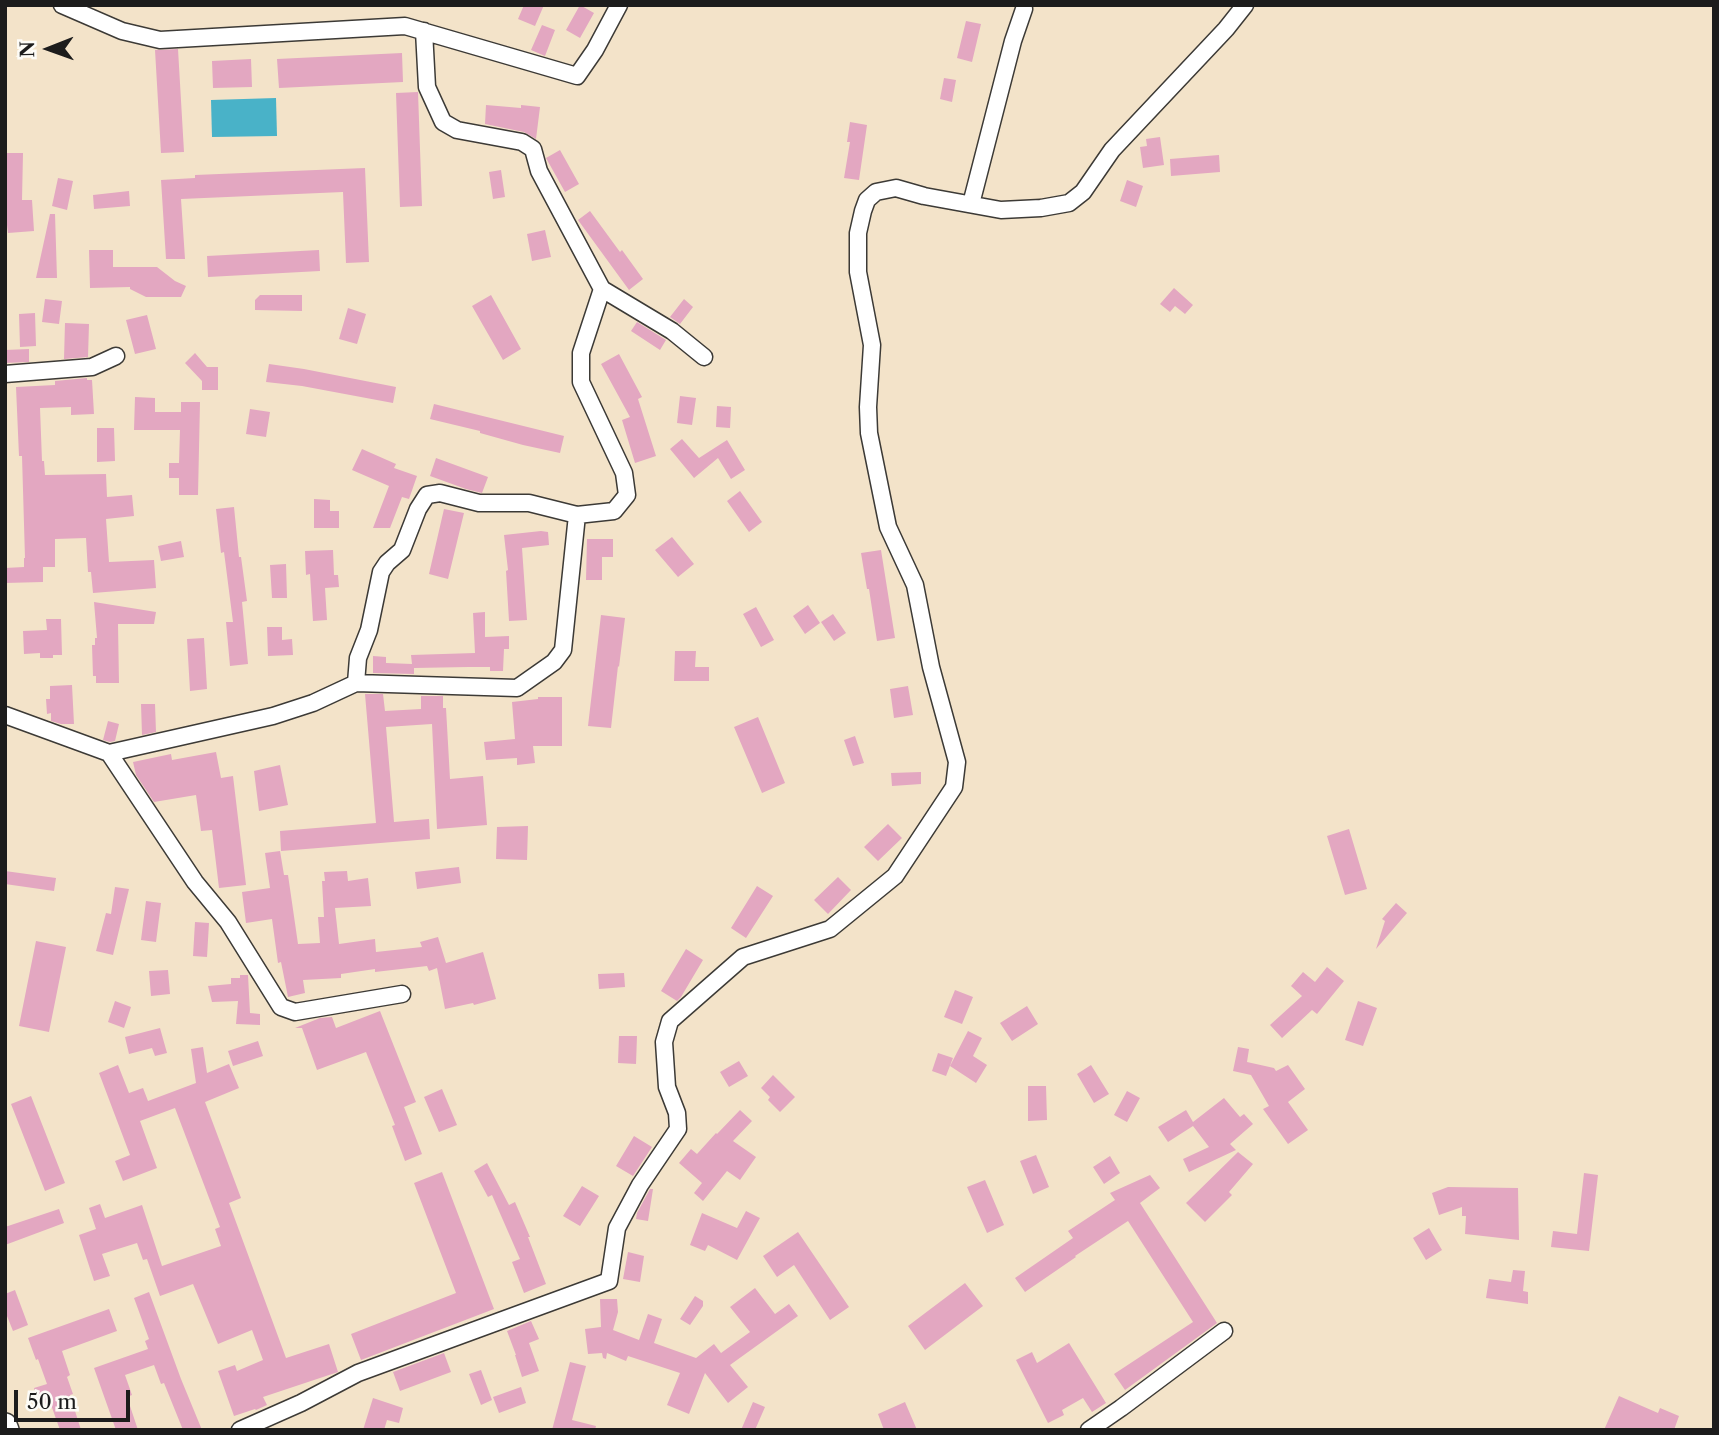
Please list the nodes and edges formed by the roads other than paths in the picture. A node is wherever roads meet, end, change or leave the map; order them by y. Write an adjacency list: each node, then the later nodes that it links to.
1 (62, 5): 5 (street)
2 (619, 5): 5 (street)
3 (1245, 5): 6 (street)
4 (1024, 9): 6 (street)
5 (424, 31): 7 (street)
6 (971, 204): 17 (street)
7 (602, 289): 9 (street); 11 (street)
8 (116, 356): 10 (street)
9 (704, 357)
10 (5, 374)
11 (576, 515): 12 (street); 12 (street)
12 (356, 683): 14 (street)
13 (5, 715): 14 (street)
14 (109, 753): 15 (street)
15 (402, 994)
16 (1224, 1331): 18 (street)
17 (240, 1430)
18 (1089, 1430)

